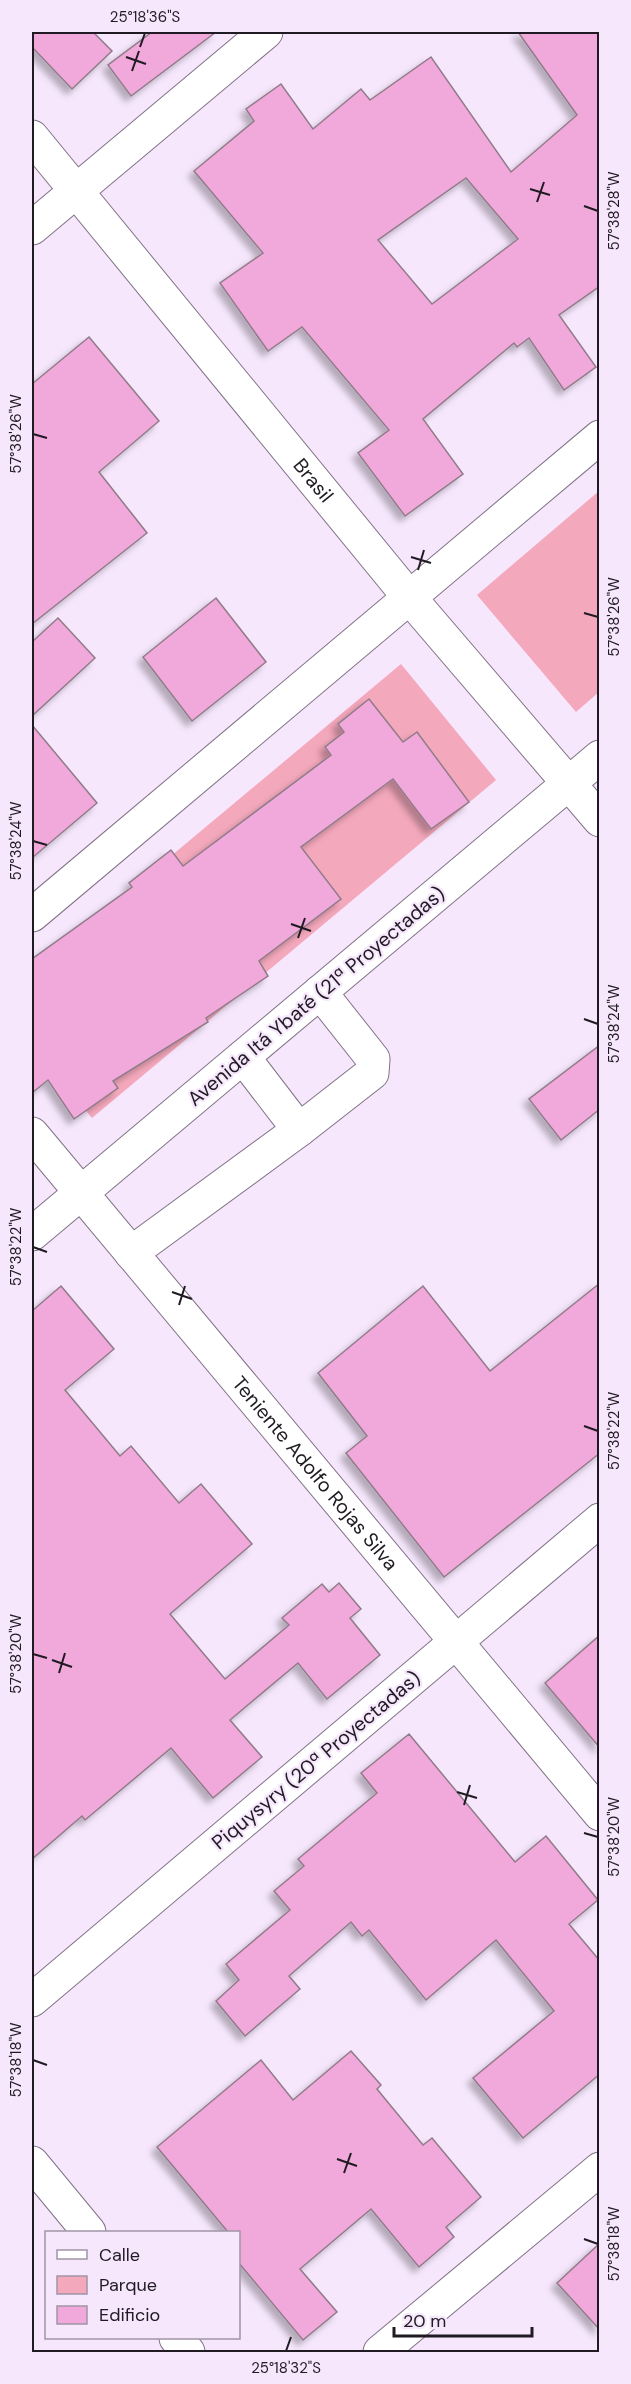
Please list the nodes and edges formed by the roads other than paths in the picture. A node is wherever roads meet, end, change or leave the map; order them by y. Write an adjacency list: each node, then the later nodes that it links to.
1 (266, 32): 3 (street)
2 (32, 137): 3 (street, Brasil)
3 (77, 190): 4 (street); 6 (street, Brasil)
4 (32, 228)
5 (600, 437): 6 (street)
6 (409, 597): 8 (street, Brasil); 10 (street)
7 (600, 757): 8 (street, Avenida Itá Ybaté (21ª Proyectadas))
8 (569, 783): 9 (street, Brasil); 11 (street, Avenida Itá Ybaté (21ª Proyectadas))
9 (600, 820)
10 (32, 915)
11 (320, 992): 12 (street, Avenida Itá Ybaté (21ª Proyectadas)); 13 (street)
12 (243, 1057): 13 (street); 15 (street, Avenida Itá Ybaté (21ª Proyectadas))
13 (299, 1130): 17 (street)
14 (32, 1134): 15 (street, Teniente Adolfo Rojas Silva)
15 (81, 1193): 16 (street, Avenida Itá Ybaté (21ª Proyectadas)); 17 (street, Teniente Adolfo Rojas Silva)
16 (32, 1234)
17 (131, 1253): 19 (street, Teniente Adolfo Rojas Silva)
18 (600, 1520): 19 (street, Piquysyry (20ª Proyectadas))
19 (455, 1642): 20 (street, Teniente Adolfo Rojas Silva); 21 (street, Piquysyry (20ª Proyectadas))
20 (600, 1815)
21 (32, 2000)
22 (32, 2163): 24 (street)
23 (600, 2169): 27 (street)
24 (88, 2231)
25 (178, 2339): 26 (street)
26 (188, 2352)
27 (380, 2352)

